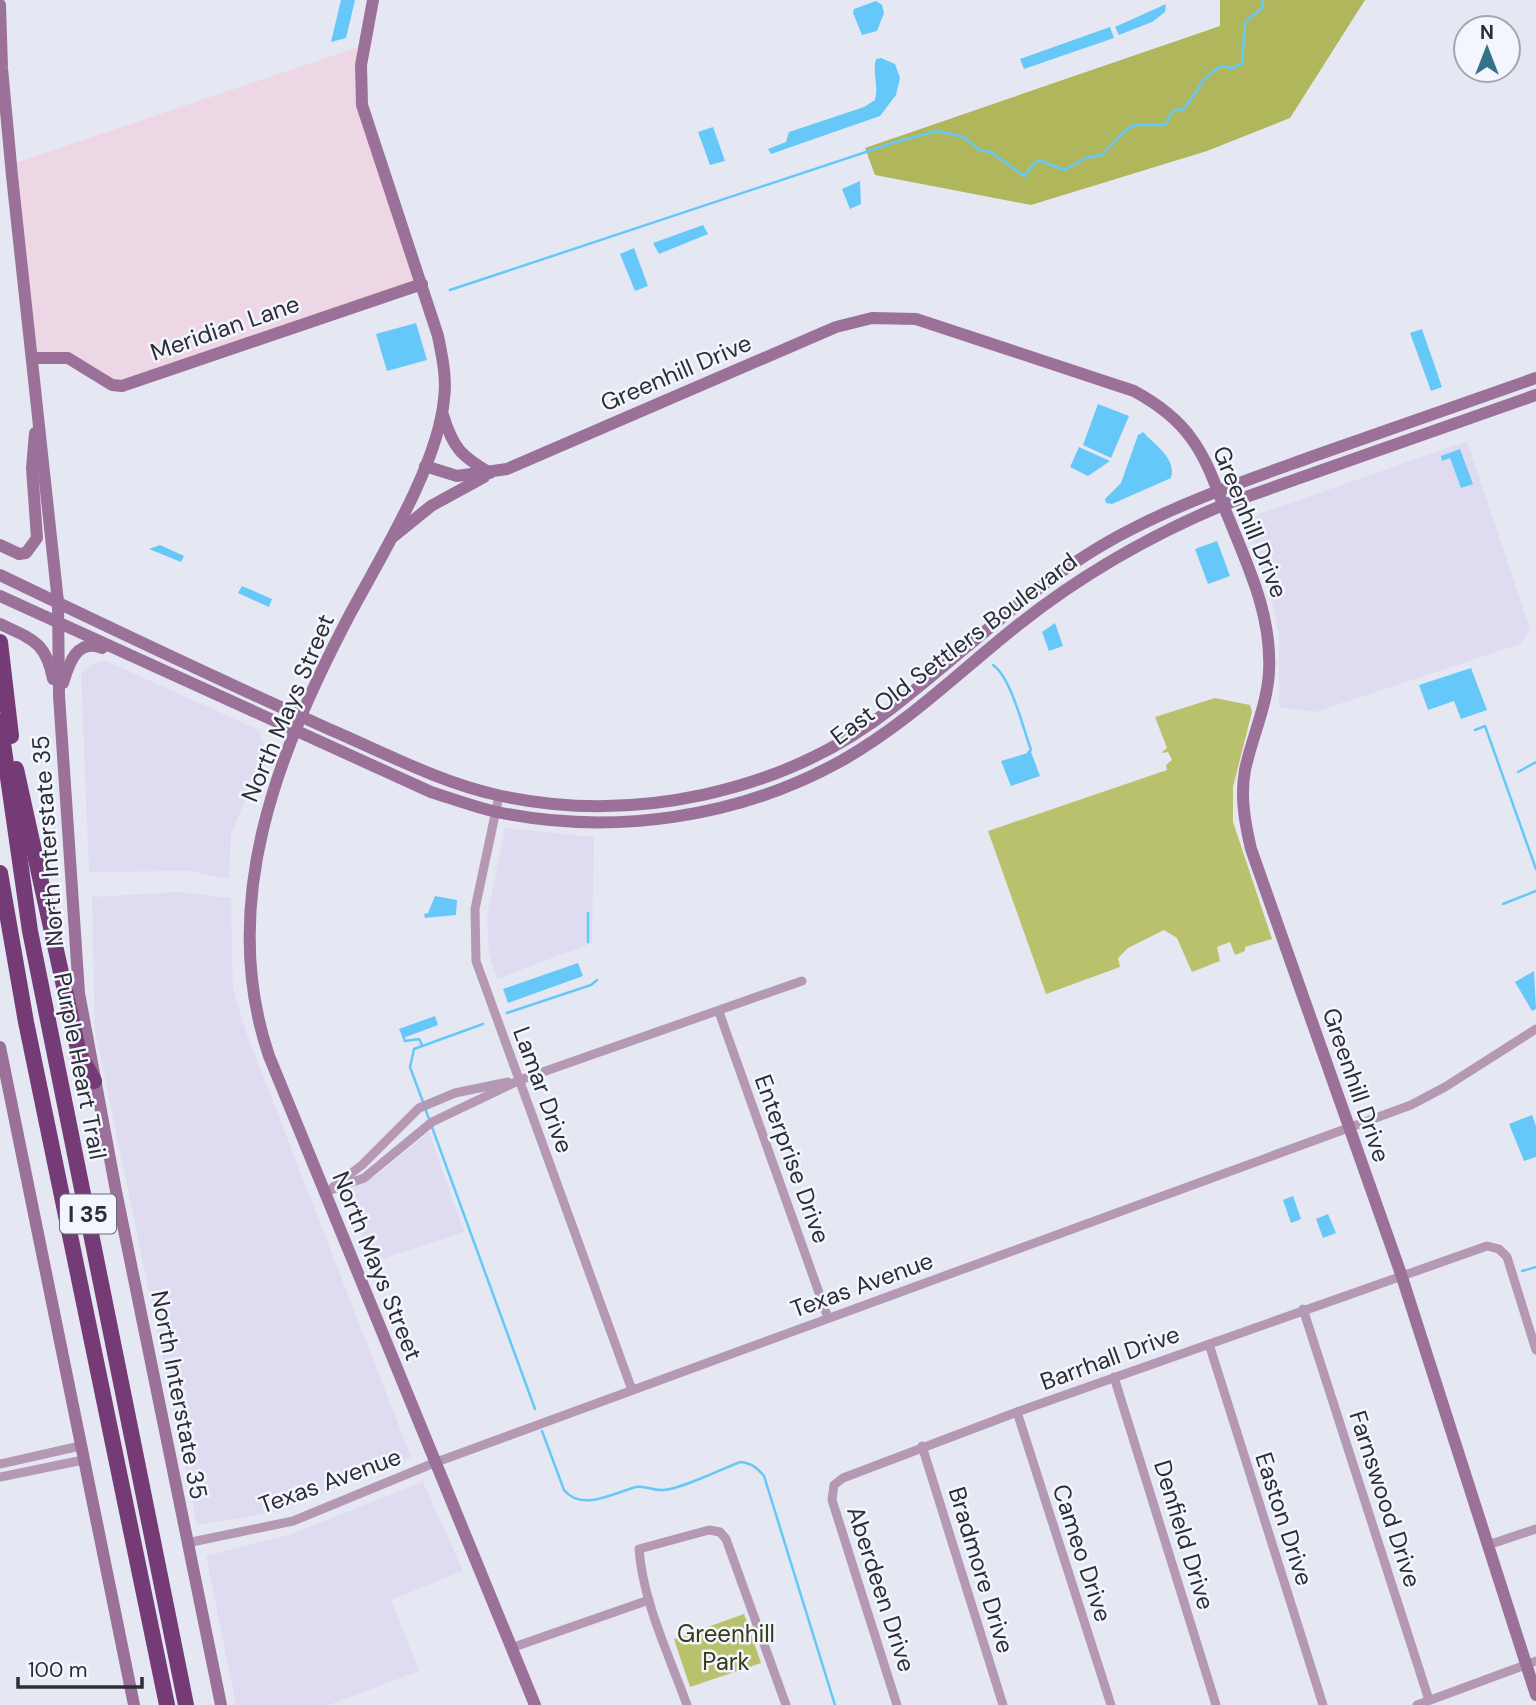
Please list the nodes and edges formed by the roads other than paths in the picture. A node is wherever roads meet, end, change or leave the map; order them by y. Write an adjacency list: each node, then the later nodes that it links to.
1 (373, 0): 3 (main road, North Mays Street)
2 (0, 5): 7 (main road, North Interstate 35)
3 (417, 269): 4 (main road, North Mays Street); 5 (main road)
4 (422, 284): 5 (main road, Meridian Lane); 6 (main road, North Mays Street)
5 (404, 289): 6 (main road); 8 (main road, Meridian Lane)
6 (425, 299): 13 (main road, North Mays Street)
7 (30, 344): 8 (main road, Meridian Lane); 9 (main road, North Interstate 35)
8 (46, 357): 9 (main road, Meridian Lane)
9 (32, 358): 12 (main road, North Interstate 35)
10 (1536, 378): 16 (main road, East Old Settlers Boulevard)
11 (1536, 395): 17 (main road, East Old Settlers Boulevard)
12 (37, 401): 19 (main road); 22 (main road, North Interstate 35)
13 (442, 411): 14 (main road, North Mays Street); 15 (main road)
14 (425, 467): 15 (main road, Greenhill Drive); 18 (main road, North Mays Street)
15 (490, 473): 16 (main road, Greenhill Drive); 18 (main road)
16 (1218, 491): 17 (main road, Greenhill Drive); 31 (main road, East Old Settlers Boulevard)
17 (1223, 505): 32 (main road, East Old Settlers Boulevard); 40 (main road, Greenhill Drive)
18 (389, 540): 28 (main road, North Mays Street)
19 (0, 545)
20 (0, 575): 22 (main road, East Old Settlers Boulevard)
21 (0, 596): 23 (main road, East Old Settlers Boulevard)
22 (58, 603): 23 (main road, North Interstate 35); 28 (main road, East Old Settlers Boulevard)
23 (58, 623): 26 (main road, East Old Settlers Boulevard); 27 (main road, North Interstate 35)
24 (0, 624): 27 (main road)
25 (0, 642): 39 (highway)
26 (143, 662): 27 (main road); 30 (main road, East Old Settlers Boulevard)
27 (59, 696): 39 (main road, North Interstate 35)
28 (302, 717): 30 (main road, North Mays Street); 31 (main road, East Old Settlers Boulevard)
29 (0, 722): 69 (highway, Purple Heart Trail / I 35)
30 (295, 733): 32 (main road, East Old Settlers Boulevard); 41 (main road, North Mays Street)
31 (499, 796): 32 (street, Lamar Drive)
32 (496, 811): 38 (street, Lamar Drive)
33 (0, 873): 68 (highway, Purple Heart Trail / I 35)
34 (802, 981): 35 (street)
35 (719, 1012): 38 (street); 44 (street, Enterprise Drive)
36 (1536, 1029): 40 (street, Texas Avenue)
37 (0, 1047): 50 (main road)
38 (520, 1080): 41 (street); 41 (street); 48 (street, Lamar Drive)
39 (94, 1081): 60 (main road, North Interstate 35)
40 (1349, 1128): 42 (main road, Greenhill Drive); 44 (street, Texas Avenue)
41 (325, 1192): 54 (main road, North Mays Street)
42 (1401, 1274): 43 (street, Barrhall Drive); 46 (street, Barrhall Drive); 61 (main road, Greenhill Drive)
43 (1303, 1309): 45 (street, Barrhall Drive); 66 (street, Farnswood Drive)
44 (828, 1318): 48 (street, Texas Avenue)
45 (1209, 1344): 47 (street, Barrhall Drive); 78 (street, Easton Drive)
46 (1536, 1350)
47 (1114, 1377): 49 (street, Barrhall Drive); 77 (street, Denfield Drive)
48 (632, 1390): 54 (street, Texas Avenue)
49 (1017, 1412): 51 (street, Barrhall Drive); 76 (street, Cameo Drive)
50 (80, 1446): 52 (street); 53 (main road)
51 (922, 1446): 58 (street, Barrhall Drive); 75 (street, Bradmore Drive)
52 (26, 1458): 55 (street); 56 (street)
53 (83, 1460): 56 (street); 67 (main road)
54 (434, 1463): 60 (street, Texas Avenue); 63 (main road, North Mays Street)
55 (0, 1464)
56 (28, 1471): 57 (street)
57 (0, 1477)
58 (834, 1485): 74 (street, Aberdeen Drive)
59 (1536, 1529): 61 (street)
60 (187, 1543): 70 (main road, North Interstate 35)
61 (1488, 1545): 64 (main road, Greenhill Drive)
62 (649, 1600): 63 (street); 72 (street); 73 (street)
63 (511, 1648): 71 (main road, North Mays Street)
64 (1531, 1663): 65 (main road, Greenhill Drive); 66 (street)
65 (1536, 1695)
66 (1429, 1700): 79 (street)
67 (134, 1705)
68 (167, 1705)
69 (186, 1705)
70 (221, 1705)
71 (535, 1705)
72 (687, 1705)
73 (786, 1705)
74 (897, 1705)
75 (1003, 1705)
76 (1111, 1705)
77 (1216, 1705)
78 (1323, 1705)
79 (1417, 1705)

